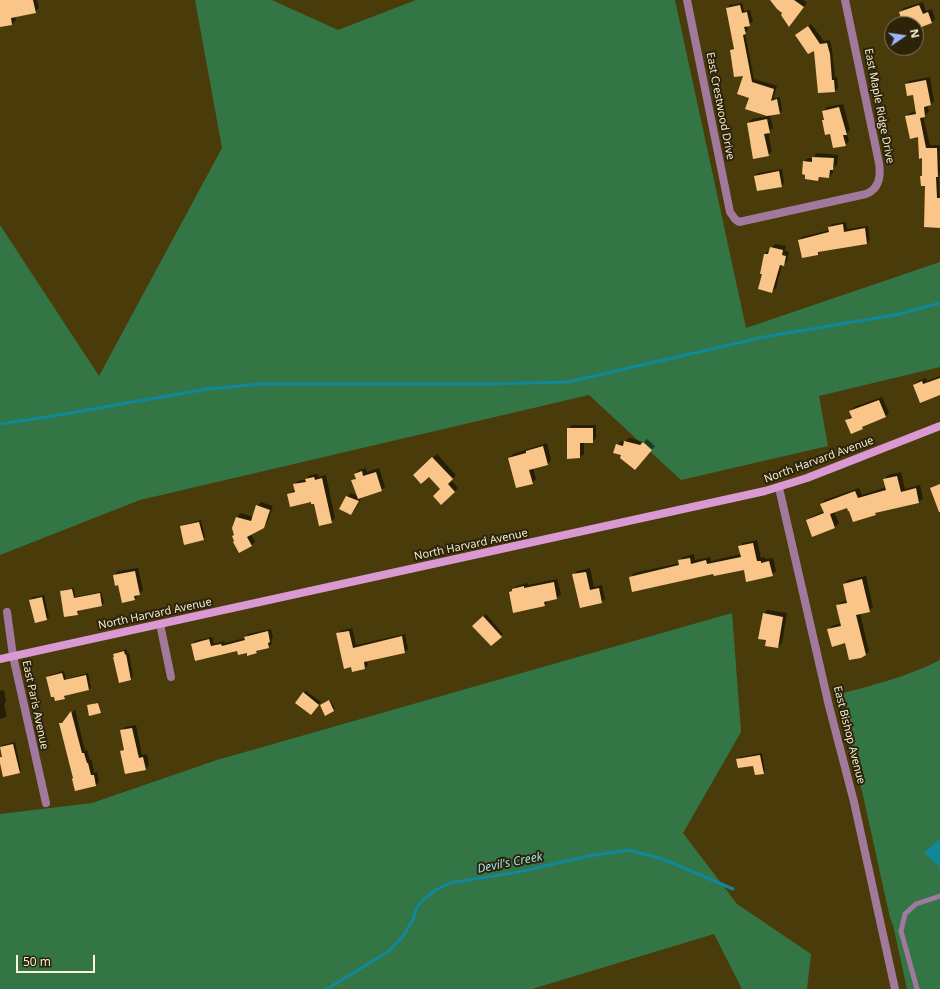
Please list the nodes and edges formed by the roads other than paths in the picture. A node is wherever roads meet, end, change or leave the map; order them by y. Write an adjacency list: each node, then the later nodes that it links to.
1 (687, 0): 3 (street, East Crestwood Drive)
2 (845, 0): 3 (street, East Maple Ridge Drive)
3 (733, 217)
4 (940, 426): 5 (street, North Harvard Avenue)
5 (779, 488): 7 (street, North Harvard Avenue); 13 (street, East Bishop Avenue)
6 (7, 612): 8 (street, East Paris Avenue)
7 (160, 624): 8 (street, North Harvard Avenue); 10 (street)
8 (13, 656): 9 (street, North Harvard Avenue); 11 (street, East Paris Avenue)
9 (0, 659)
10 (171, 677)
11 (46, 803)
12 (940, 896): 14 (lane)
13 (895, 989)
14 (917, 989)

